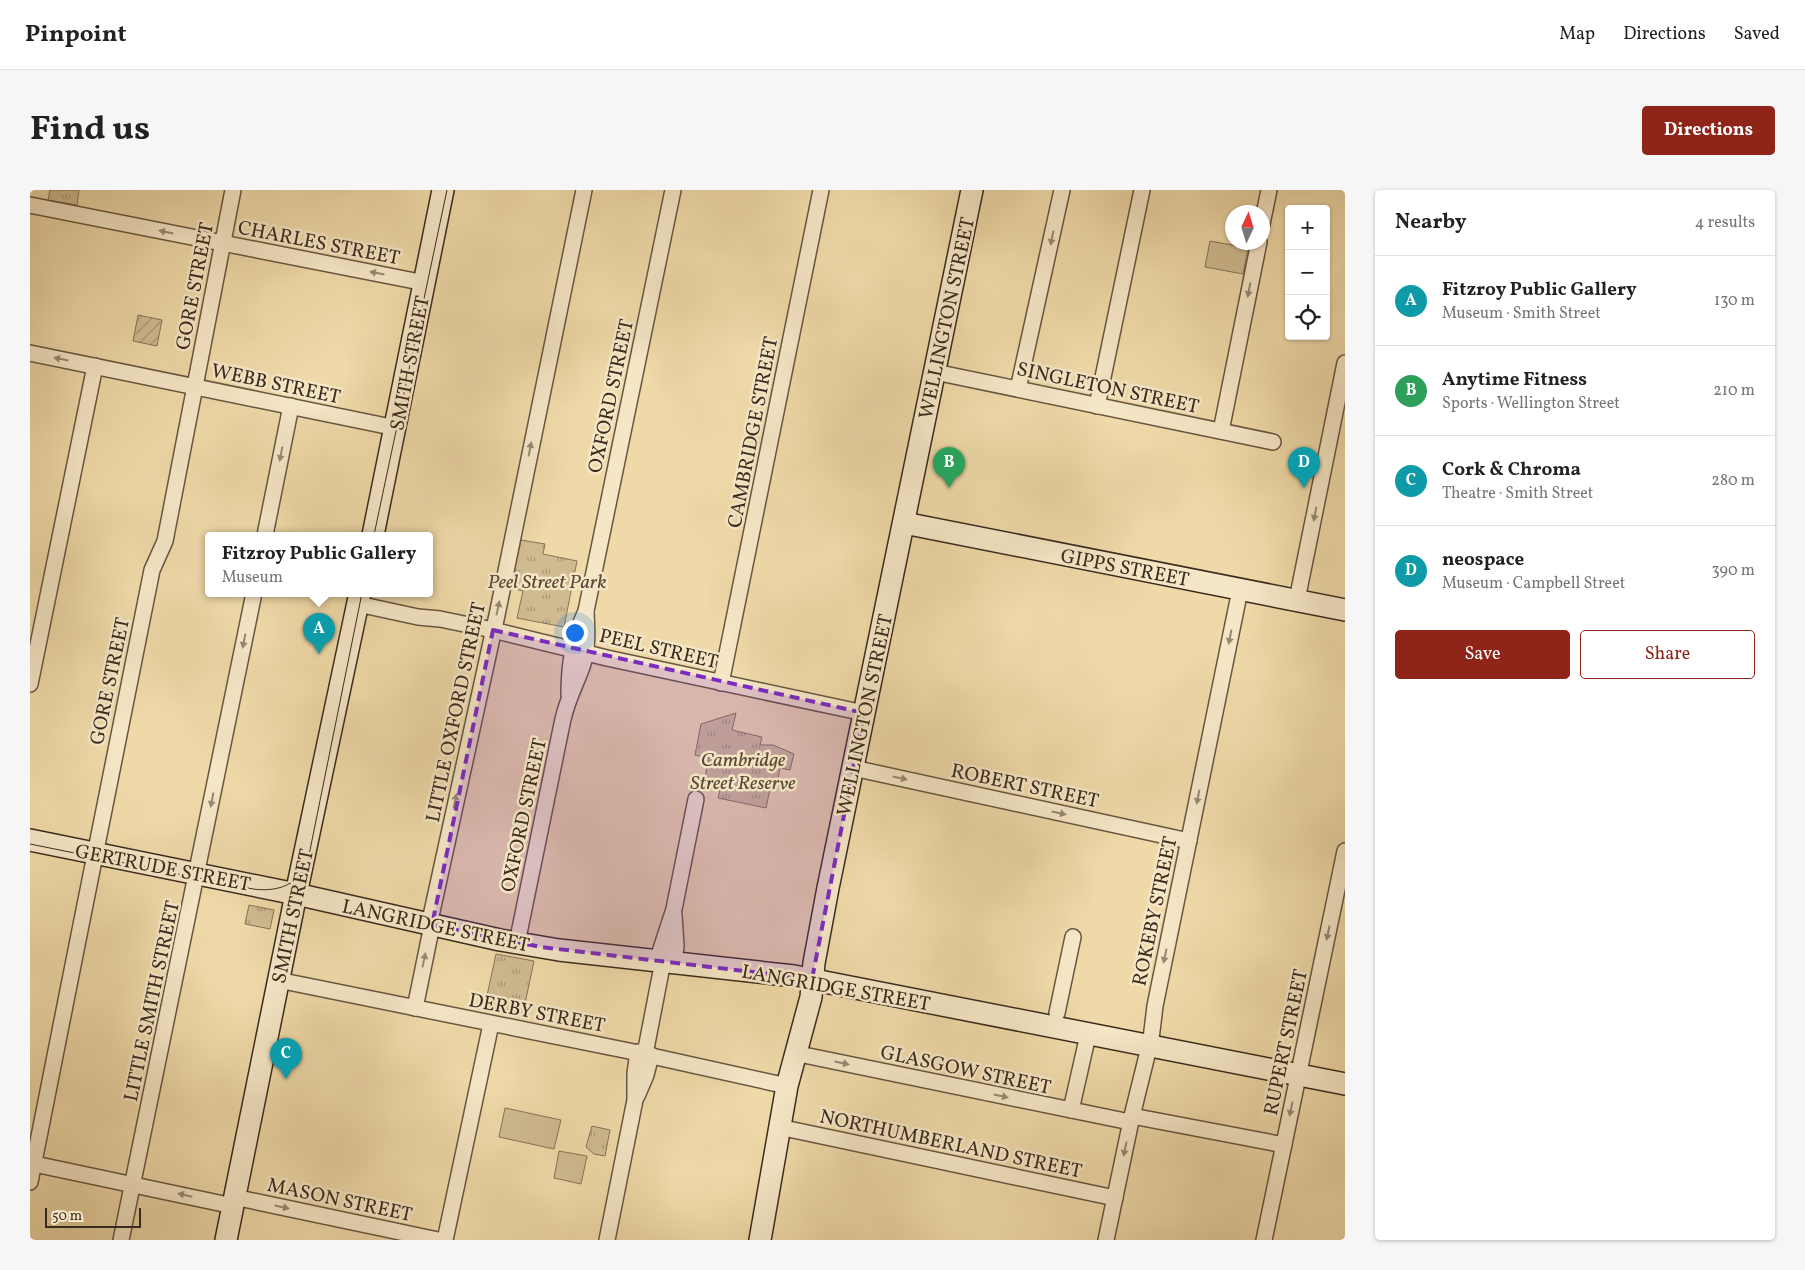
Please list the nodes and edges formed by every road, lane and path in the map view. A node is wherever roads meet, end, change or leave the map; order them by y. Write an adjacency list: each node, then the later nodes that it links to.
1 (234, 190): 12 (street, GORE STREET)
2 (443, 190): 14 (street, SMITH STREET)
3 (584, 190): 34 (street, LITTLE OXFORD STREET, one-way to 3)
4 (673, 190): 35 (street, OXFORD STREET)
5 (821, 190): 36 (street, CAMBRIDGE STREET)
6 (972, 190): 18 (street, WELLINGTON STREET)
7 (1062, 190): 20 (street, one-way to 20)
8 (1142, 190): 22 (street)
9 (1269, 190): 11 (street)
10 (30, 205): 12 (street, CHARLES STREET, one-way to 10)
11 (1266, 205)
12 (223, 244): 14 (street, CHARLES STREET, one-way to 12); 19 (street, GORE STREET)
13 (1257, 250): 24 (street, one-way to 24)
14 (425, 283): 23 (street, SMITH STREET)
15 (30, 353): 17 (street, WEBB STREET, one-way to 15)
16 (1345, 363): 32 (street, one-way to 32)
17 (95, 366): 19 (street, WEBB STREET); 37 (street)
18 (934, 372): 20 (street, SINGLETON STREET); 26 (street, WELLINGTON STREET)
19 (194, 386): 21 (street, WEBB STREET); 44 (street, GORE STREET)
20 (1018, 389): 22 (street, SINGLETON STREET)
21 (291, 406): 23 (street, WEBB STREET); 27 (street, one-way to 27)
22 (1097, 406): 24 (street, SINGLETON STREET)
23 (396, 428): 28 (street, SMITH STREET)
24 (1221, 431): 25 (street, SINGLETON STREET)
25 (1273, 442)
26 (904, 523): 29 (street, GIPPS STREET); 38 (street, WELLINGTON STREET)
27 (266, 532)
28 (373, 532)
29 (1240, 590): 32 (street, GIPPS STREET); 42 (street, ROKEBY STREET, one-way to 42)
30 (253, 597): 45 (street, LITTLE SMITH STREET, one-way to 45)
31 (359, 598): 34 (street, PEEL STREET); 46 (street, SMITH STREET)
32 (1297, 600): 33 (street, GIPPS STREET)
33 (1345, 610)
34 (493, 630): 35 (street, PEEL STREET); 47 (street, LITTLE OXFORD STREET, one-way to 34)
35 (579, 650): 36 (street, PEEL STREET); 49 (street, OXFORD STREET)
36 (721, 683): 38 (street, PEEL STREET)
37 (30, 684)
38 (864, 713): 39 (street, WELLINGTON STREET)
39 (853, 768): 42 (street, ROBERT STREET, one-way to 42); 51 (street, WELLINGTON STREET)
40 (696, 799): 50 (street)
41 (30, 840): 44 (street, GERTRUDE STREET)
42 (1189, 841): 57 (street, ROKEBY STREET, one-way to 57)
43 (1345, 851): 60 (street, RUPERT STREET, one-way to 60)
44 (94, 853): 45 (street, GERTRUDE STREET); 67 (street, GORE STREET)
45 (198, 874): 46 (street, GERTRUDE STREET); 69 (street, LITTLE SMITH STREET)
46 (296, 894): 47 (street, LANGRIDGE STREET); 52 (street, SMITH STREET)
47 (432, 924): 49 (street, LANGRIDGE STREET); 53 (street, LITTLE OXFORD STREET, one-way to 47)
48 (1073, 937): 54 (street)
49 (517, 943): 50 (street, LANGRIDGE STREET)
50 (665, 961): 51 (street, LANGRIDGE STREET); 59 (street)
51 (812, 979): 56 (street, LANGRIDGE STREET); 58 (street, WELLINGTON STREET)
52 (278, 980): 53 (street, DERBY STREET); 71 (street, SMITH STREET)
53 (415, 1008): 55 (street, DERBY STREET)
54 (1058, 1013)
55 (491, 1024): 59 (street, DERBY STREET); 75 (street)
56 (1088, 1035): 57 (street, LANGRIDGE STREET); 63 (street)
57 (1148, 1047): 60 (street, LANGRIDGE STREET); 64 (street, ROKEBY STREET)
58 (794, 1053): 62 (street, WELLINGTON STREET); 63 (street, GLASGOW STREET, one-way to 63)
59 (645, 1054): 62 (street, DERBY STREET); 76 (street)
60 (1298, 1075): 61 (street, LANGRIDGE STREET); 66 (street, RUPERT STREET, one-way to 66)
61 (1345, 1084)
62 (787, 1086): 65 (street, WELLINGTON STREET)
63 (1071, 1110): 64 (street, GLASGOW STREET)
64 (1131, 1119): 66 (street, GLASGOW STREET); 70 (street, ROKEBY STREET, one-way to 70)
65 (779, 1126): 70 (street, NORTHUMBERLAND STREET); 77 (street, WELLINGTON STREET)
66 (1284, 1145): 79 (street, RUPERT STREET)
67 (32, 1163): 68 (street, GORE STREET); 69 (street, MASON STREET)
68 (30, 1182)
69 (133, 1184): 71 (street, MASON STREET, one-way to 69); 72 (street, LITTLE SMITH STREET)
70 (1115, 1198): 78 (street, ROKEBY STREET)
71 (234, 1202): 73 (street, SMITH STREET); 74 (street, MASON STREET, one-way to 74)
72 (121, 1240)
73 (226, 1240)
74 (438, 1240)
75 (445, 1240)
76 (607, 1240)
77 (760, 1240)
78 (1106, 1240)
79 (1264, 1240)

